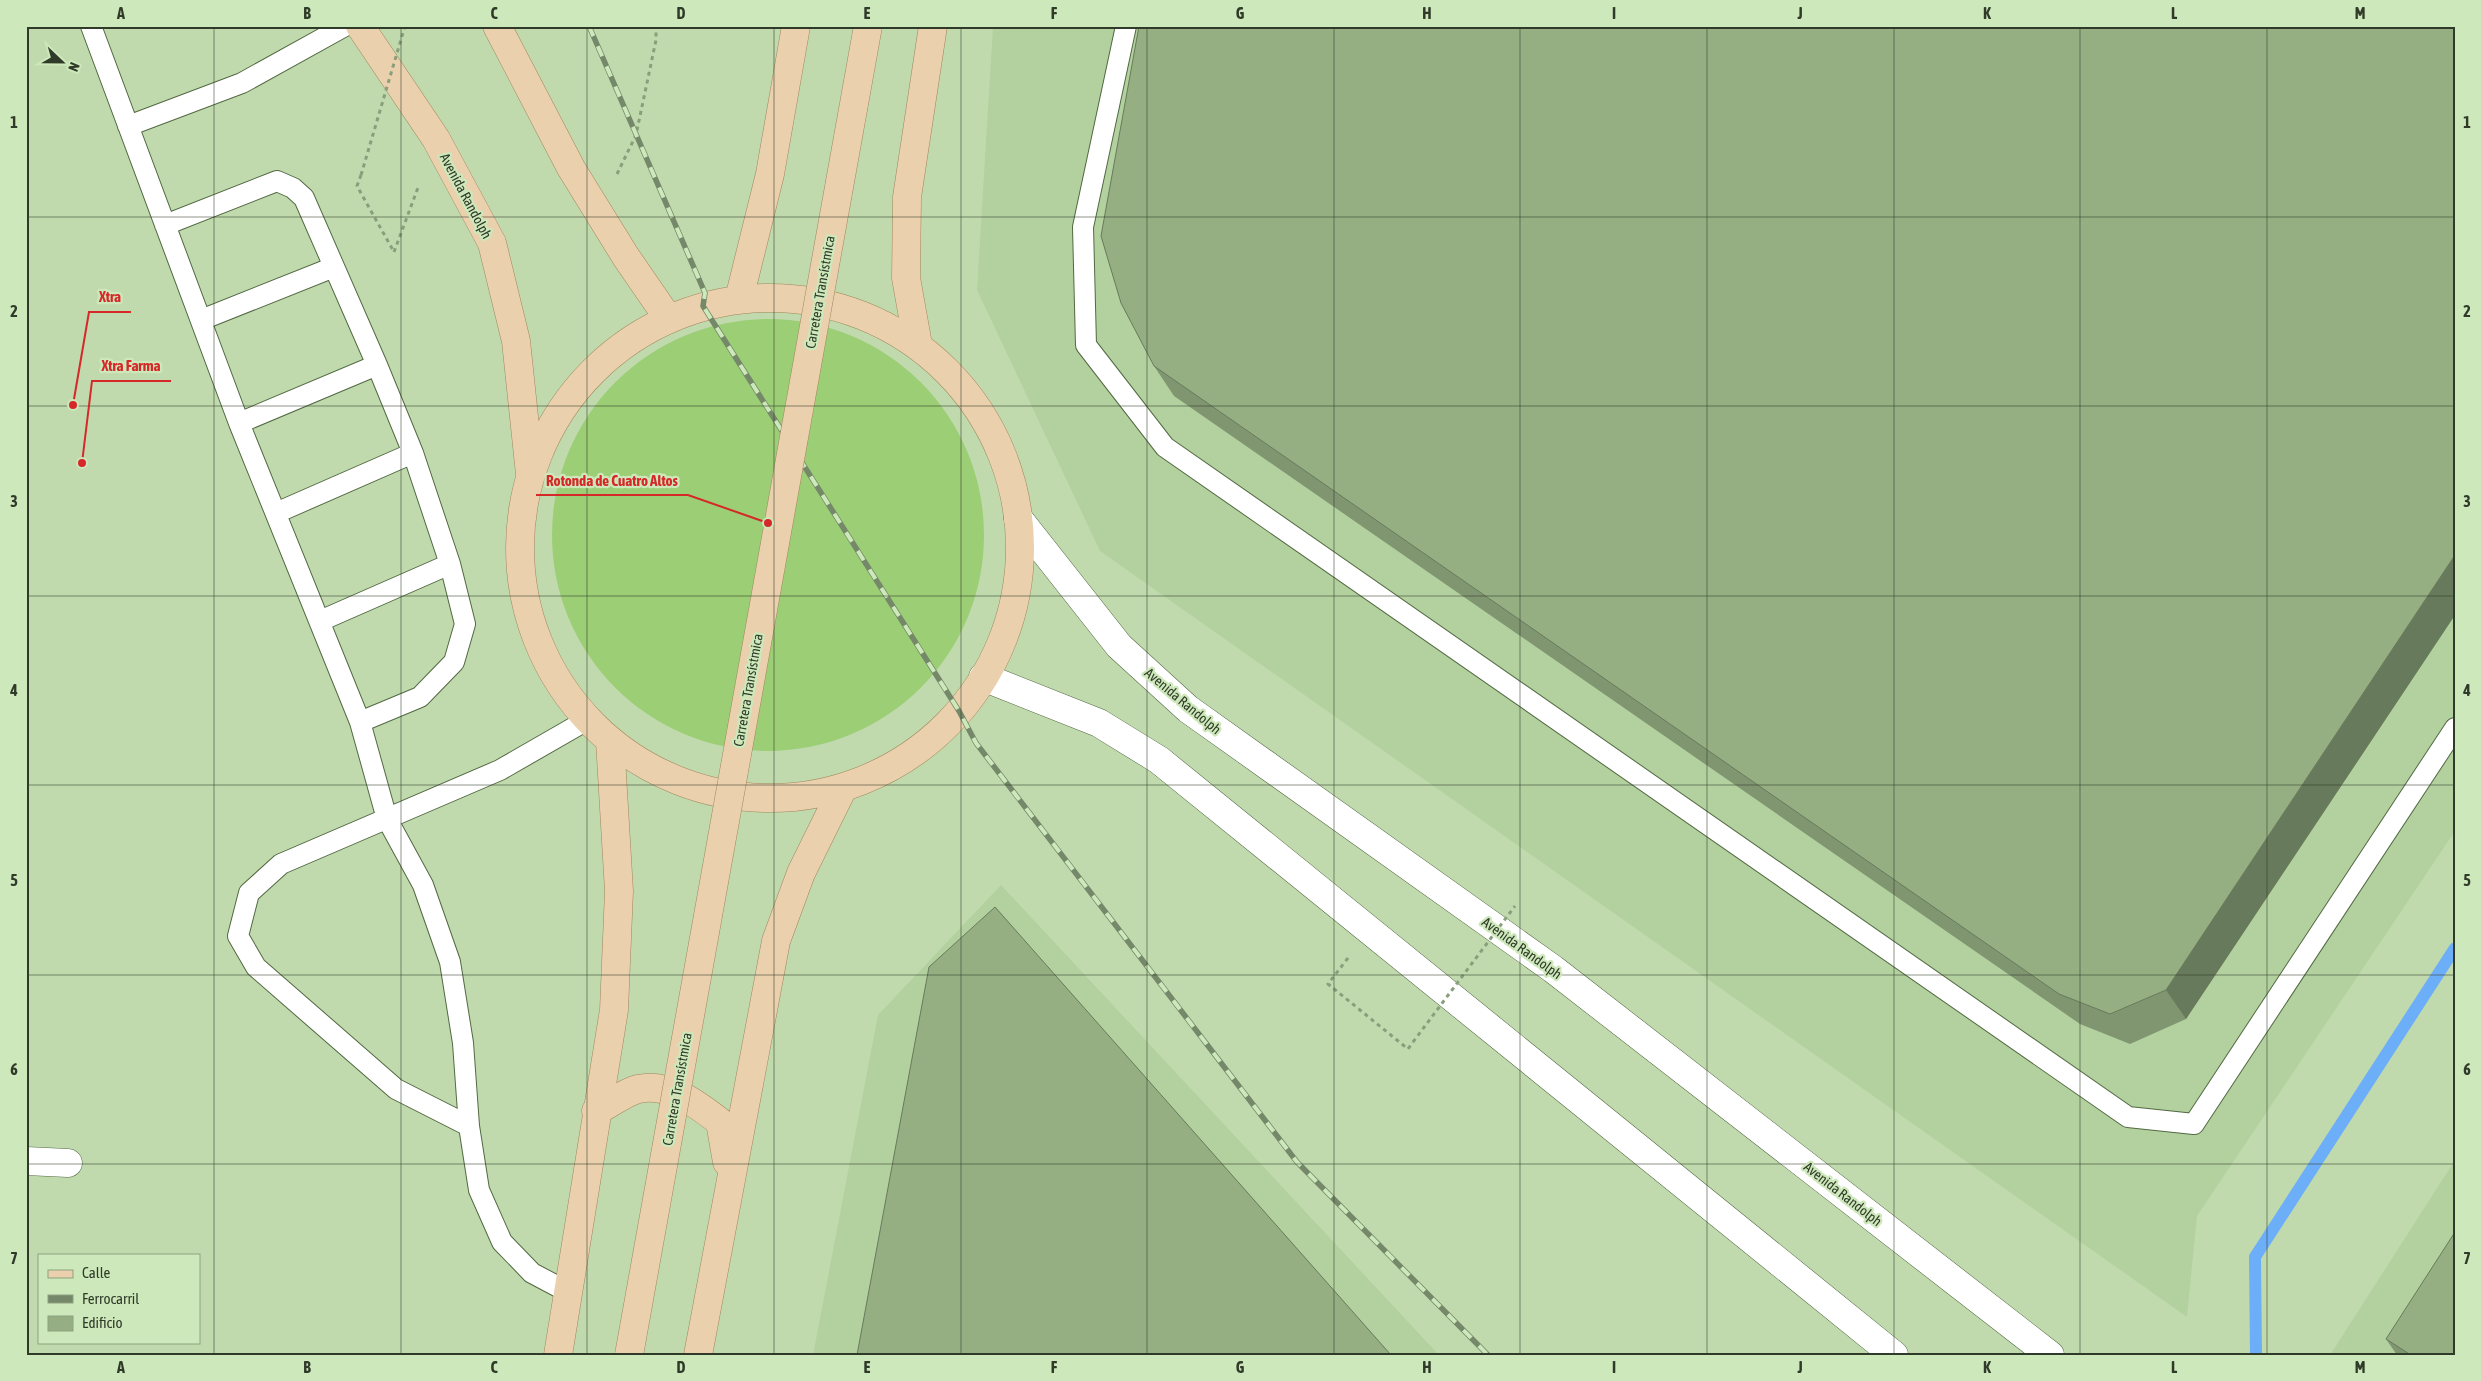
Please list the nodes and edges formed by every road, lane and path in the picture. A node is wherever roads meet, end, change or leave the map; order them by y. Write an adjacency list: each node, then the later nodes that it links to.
1 (91, 26): 11 (lane)
2 (345, 26): 11 (lane)
3 (360, 26): 12 (main road, Avenida Randolph)
4 (405, 26): 12 (path, bridge)
5 (497, 26): 13 (main road)
6 (656, 26): 13 (path)
7 (796, 26): 16 (main road)
8 (868, 26): 44 (main road, Carretera Transístmica, bridge)
9 (934, 26): 19 (main road)
10 (1126, 26): 31 (lane)
11 (128, 126): 14 (lane)
12 (436, 140): 23 (main road, Avenida Randolph)
13 (598, 212): 17 (main road)
14 (165, 225): 15 (lane); 18 (lane)
15 (334, 267): 18 (lane); 20 (lane)
16 (739, 298): 17 (main road); 19 (main road)
17 (668, 318): 23 (main road)
18 (201, 320): 21 (lane)
19 (918, 345): 25 (main road)
20 (377, 365): 21 (lane); 22 (lane)
21 (239, 422): 24 (lane)
22 (413, 453): 24 (lane); 26 (lane)
23 (530, 476): 29 (main road)
24 (276, 513): 27 (lane)
25 (1018, 518): 28 (main road); 47 (street, Avenida Randolph)
26 (450, 564): 27 (lane); 30 (lane)
27 (320, 621): 30 (lane)
28 (983, 677): 33 (main road); 46 (street)
29 (587, 720): 32 (main road); 34 (lane)
30 (360, 722): 34 (lane)
31 (2455, 728)
32 (610, 741): 33 (main road); 37 (main road)
33 (843, 788): 41 (main road)
34 (387, 819): 38 (lane); 38 (lane)
35 (1515, 906): 36 (path, bridge)
36 (1328, 984)
37 (596, 1111): 41 (main road); 42 (main road)
38 (469, 1126): 42 (lane)
39 (26, 1161): 40 (street)
40 (68, 1163)
41 (730, 1181): 45 (main road)
42 (568, 1292): 43 (main road)
43 (558, 1355)
44 (629, 1355)
45 (698, 1355)
46 (1894, 1355)
47 (2050, 1355)

